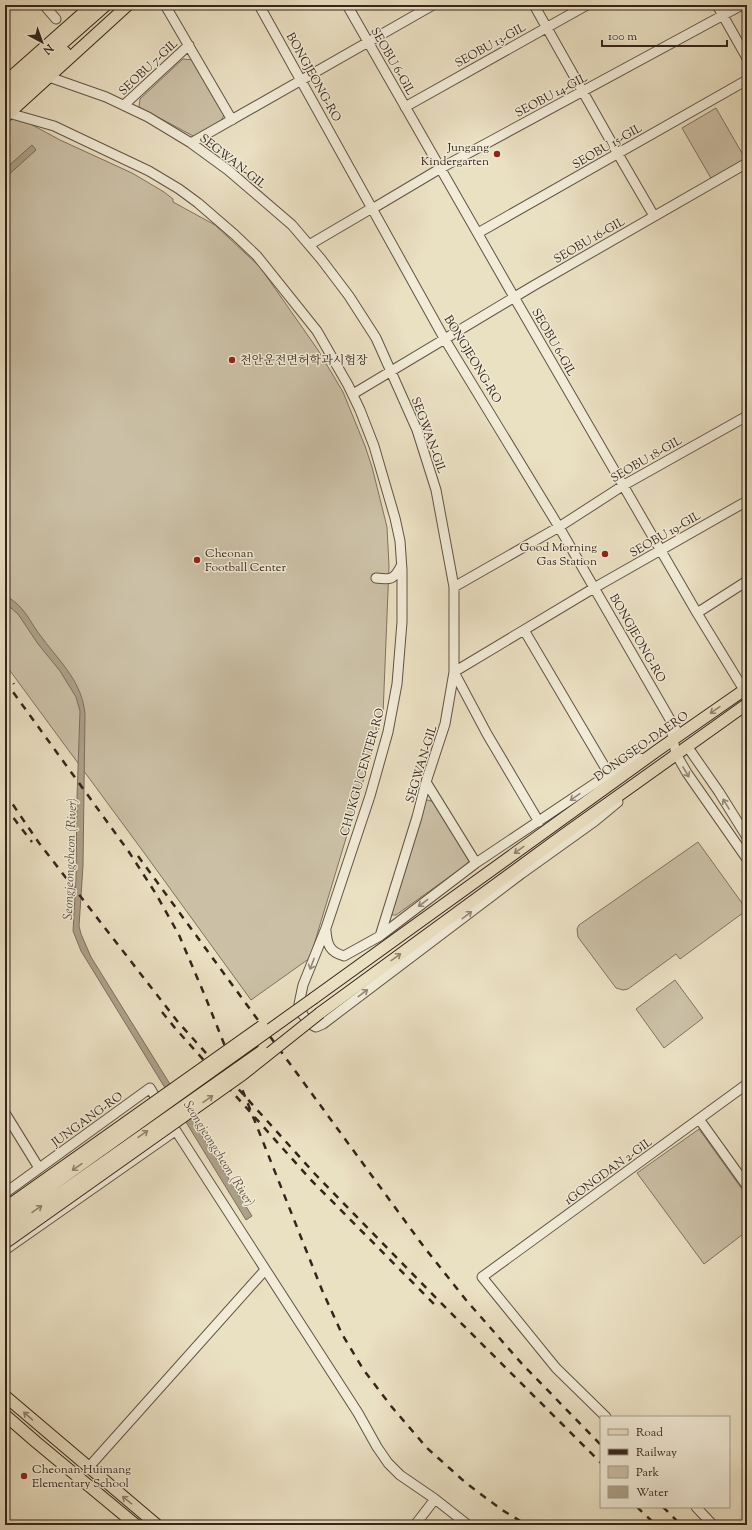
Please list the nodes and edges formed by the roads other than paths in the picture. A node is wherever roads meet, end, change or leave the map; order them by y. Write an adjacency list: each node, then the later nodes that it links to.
1 (44, 5): 15 (street)
2 (92, 5): 23 (main road)
3 (106, 5): 23 (main road)
4 (118, 5): 23 (main road)
5 (128, 5): 20 (main road)
6 (165, 5): 18 (street, SEOBU 7-GIL)
7 (259, 5): 22 (street, BONGJEONG-RO)
8 (347, 5): 17 (street, SEOBU 6-GIL)
9 (433, 5): 17 (street)
10 (534, 5): 16 (street)
11 (587, 5): 16 (street, SEOBU 13-GIL)
12 (717, 5): 14 (street)
13 (742, 5): 14 (street, SEOBU 14-GIL)
14 (723, 16): 19 (street); 24 (street, SEOBU 14-GIL)
15 (56, 19)
16 (547, 27): 24 (street); 26 (street, SEOBU 13-GIL)
17 (368, 42): 22 (street); 26 (street, SEOBU 6-GIL)
18 (189, 45): 25 (street, SEOBU 7-GIL); 28 (street, SEOBU 7-GIL)
19 (747, 58)
20 (50, 76): 25 (street, SEGWAN-GIL); 27 (main road)
21 (747, 80): 30 (street, SEOBU 15-GIL)
22 (301, 81): 28 (street); 33 (street, BONGJEONG-RO)
23 (10, 90): 27 (main road)
24 (583, 91): 30 (street); 32 (street, SEOBU 14-GIL)
25 (124, 105): 29 (street, SEGWAN-GIL)
26 (405, 107): 32 (street, SEOBU 6-GIL)
27 (6, 112): 40 (street, CHUKGU CENTER-RO)
28 (232, 120): 29 (street)
29 (191, 143): 36 (street, SEGWAN-GIL)
30 (618, 154): 34 (street); 35 (street, SEOBU 15-GIL)
31 (747, 163): 34 (street, SEOBU 16-GIL)
32 (441, 168): 33 (street, SEOBU 14-GIL); 35 (street, SEOBU 6-GIL)
33 (372, 208): 36 (street, SEOBU 14-GIL); 38 (street, BONGJEONG-RO)
34 (654, 216): 37 (street, SEOBU 16-GIL)
35 (478, 233): 37 (street, SEOBU 6-GIL)
36 (309, 245): 39 (street, SEGWAN-GIL)
37 (514, 297): 38 (street, SEOBU 16-GIL); 42 (street, SEOBU 6-GIL)
38 (444, 338): 39 (street, SEOBU 16-GIL); 44 (street, BONGJEONG-RO)
39 (391, 370): 40 (street, SEOBU 16-GIL); 49 (street, SEGWAN-GIL)
40 (352, 394): 46 (street, CHUKGU CENTER-RO)
41 (747, 416): 42 (street, SEOBU 18-GIL)
42 (624, 485): 44 (street, SEOBU 18-GIL); 45 (street, SEOBU 6-GIL)
43 (747, 501): 45 (street, SEOBU 19-GIL)
44 (560, 527): 49 (street, SEOBU 18-GIL); 50 (street, BONGJEONG-RO)
45 (660, 550): 50 (street, SEOBU 19-GIL); 51 (street, SEOBU 6-GIL)
46 (402, 565): 47 (street); 67 (street, CHUKGU CENTER-RO)
47 (376, 578)
48 (747, 581): 51 (street)
49 (454, 587): 53 (street, SEGWAN-GIL)
50 (594, 588): 52 (street, SEOBU 19-GIL); 56 (street, BONGJEONG-RO)
51 (697, 613): 54 (street, SEOBU 6-GIL)
52 (524, 630): 53 (street, SEOBU 19-GIL); 61 (street)
53 (454, 672): 62 (street, SEGWAN-GIL); 63 (street)
54 (745, 689): 56 (main road, DONGSEO-DAERO, one-way to 56)
55 (747, 704): 57 (main road)
56 (676, 738): 57 (main road, BONGJEONG-RO); 58 (main road, DONGSEO-DAERO); 59 (street, BONGJEONG-RO)
57 (687, 746): 59 (main road); 64 (street, BONGJEONG-RO, one-way to 57)
58 (658, 750): 61 (street); 69 (main road, DONGSEO-DAERO, one-way to 69)
59 (676, 754): 60 (main road); 65 (street, BONGJEONG-RO, one-way to 65)
60 (665, 761): 67 (street, CHUKGU CENTER-RO, one-way to 60); 70 (main road, one-way to 60)
61 (609, 774): 63 (street, one-way to 63)
62 (426, 782): 66 (street); 68 (street, SEGWAN-GIL)
63 (539, 822): 66 (street)
64 (747, 836)
65 (747, 859)
66 (476, 863): 68 (street, one-way to 68)
67 (326, 928): 68 (street)
68 (380, 936)
69 (398, 937): 81 (main road, bridge); 82 (main road, one-way to 82, bridge)
70 (320, 1013): 83 (main road, one-way to 70, bridge); 84 (main road, one-way to 70, bridge)
71 (747, 1084): 75 (street, 1GONGDAN 2-GIL)
72 (127, 1105): 74 (street); 76 (street, JUNGANG-RO); 78 (street, JUNGANG-RO)
73 (6, 1116): 78 (street)
74 (156, 1118): 76 (street); 77 (street)
75 (699, 1119): 79 (street); 89 (street, 1GONGDAN 2-GIL)
76 (175, 1131): 77 (street); 86 (street)
77 (155, 1145): 85 (street)
78 (39, 1168): 80 (street, JUNGANG-RO)
79 (747, 1186)
80 (5, 1193)
81 (5, 1208)
82 (5, 1219)
83 (5, 1232)
84 (5, 1243)
85 (5, 1250)
86 (265, 1270): 90 (street); 91 (street)
87 (5, 1396): 90 (main road, one-way to 87)
88 (5, 1414): 93 (main road)
89 (605, 1416)
90 (88, 1468): 94 (main road, one-way to 90)
91 (435, 1499): 95 (street); 96 (street)
92 (697, 1508): 97 (street)
93 (136, 1525)
94 (157, 1525)
95 (415, 1525)
96 (468, 1525)
97 (713, 1525)

